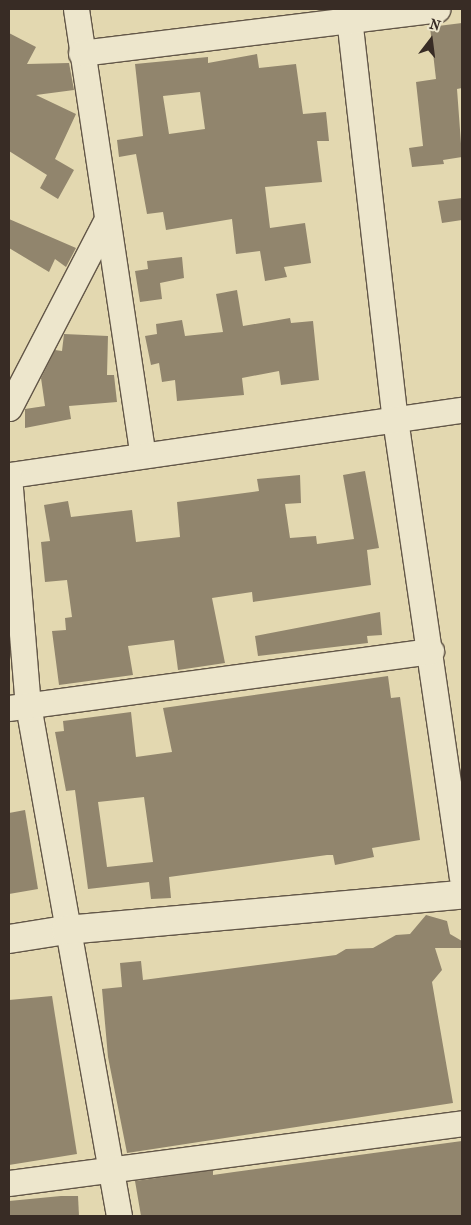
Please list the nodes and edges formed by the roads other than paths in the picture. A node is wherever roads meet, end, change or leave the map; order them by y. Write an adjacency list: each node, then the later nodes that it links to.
1 (76, 9): 4 (street)
2 (437, 9): 3 (street)
3 (349, 14): 4 (street); 8 (street)
4 (81, 53): 5 (street)
5 (106, 221): 6 (street); 9 (street)
6 (9, 408)
7 (462, 410): 8 (street)
8 (395, 419): 9 (street); 11 (street)
9 (142, 453): 10 (street)
10 (9, 476): 12 (street)
11 (430, 652): 12 (street); 13 (street)
12 (19, 706): 15 (street)
13 (462, 877)
14 (462, 895): 15 (street)
15 (66, 930): 16 (street); 18 (street)
16 (9, 939)
17 (462, 1124): 18 (street)
18 (112, 1170): 19 (street); 20 (street)
19 (9, 1183)
20 (119, 1216)

